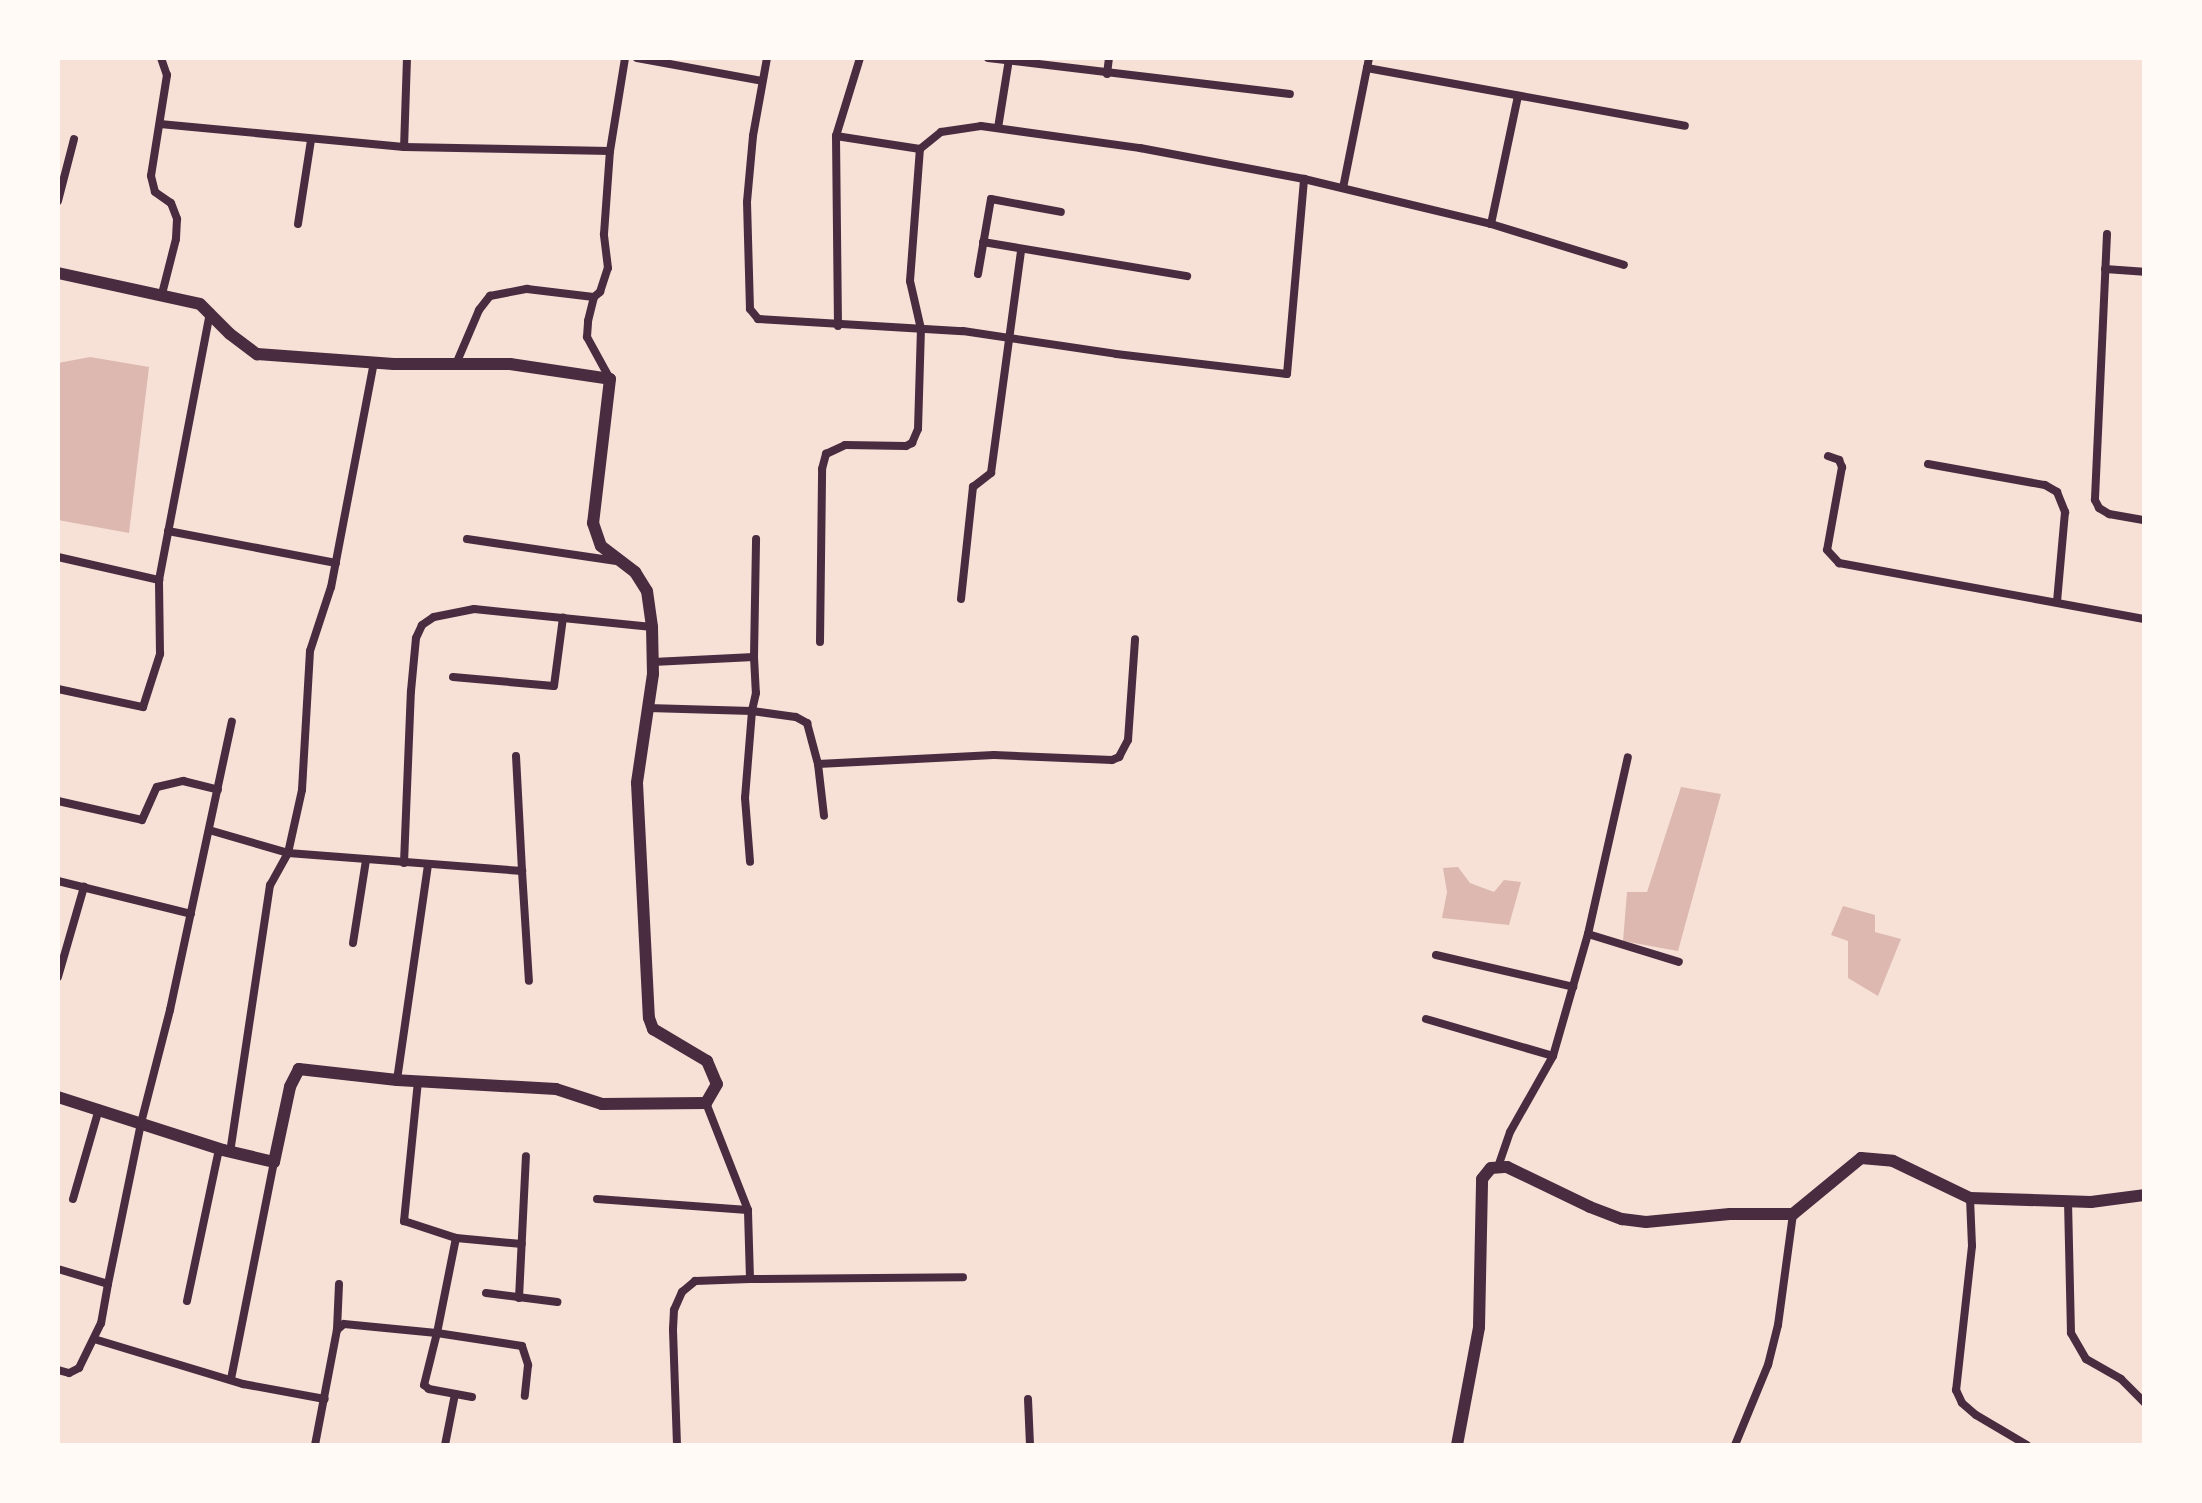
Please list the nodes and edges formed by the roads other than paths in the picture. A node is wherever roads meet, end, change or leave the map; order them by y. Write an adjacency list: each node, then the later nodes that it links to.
1 (161, 58): 15 (street)
2 (407, 58): 21 (street)
3 (625, 58): 23 (street)
4 (637, 58): 12 (street)
5 (767, 58): 12 (street)
6 (860, 58): 18 (street)
7 (988, 58): 9 (street)
8 (1109, 58): 11 (street)
9 (1009, 60): 11 (street); 17 (street)
10 (1368, 63): 14 (street); 25 (street)
11 (1107, 74): 13 (street)
12 (762, 81): 42 (street)
13 (1290, 94)
14 (1518, 96): 16 (street); 29 (street)
15 (160, 124): 20 (street); 39 (street)
16 (1685, 126)
17 (998, 128): 22 (street); 24 (street)
18 (836, 136): 22 (street); 42 (street)
19 (74, 139): 26 (street)
20 (311, 140): 21 (street); 28 (street)
21 (404, 147): 23 (street)
22 (920, 149): 43 (street)
23 (610, 151): 40 (street)
24 (1304, 179): 25 (street); 44 (street)
25 (1343, 188): 29 (street)
26 (58, 201)
27 (1061, 212): 31 (street)
28 (298, 224)
29 (1491, 224): 33 (street)
30 (2107, 234): 34 (street)
31 (983, 242): 32 (street); 37 (street)
32 (1021, 250): 38 (street); 44 (street)
33 (1624, 265)
34 (2105, 269): 35 (street); 50 (street)
35 (2144, 272)
36 (58, 273): 39 (street)
37 (978, 274)
38 (1187, 276)
39 (162, 294): 41 (street)
40 (594, 297): 46 (street); 47 (street)
41 (210, 311): 45 (street); 51 (street)
42 (838, 326): 43 (street)
43 (921, 329): 44 (street); 64 (street)
44 (1007, 338): 58 (street)
45 (374, 362): 46 (street); 56 (street)
46 (456, 364): 47 (street)
47 (610, 379): 55 (street)
48 (1828, 456): 59 (street)
49 (1928, 464): 59 (street)
50 (2144, 520)
51 (168, 531): 56 (street); 57 (street)
52 (467, 539): 55 (street)
53 (756, 539): 65 (street)
54 (58, 557): 57 (street)
55 (621, 562): 62 (street)
56 (336, 563): 79 (street)
57 (159, 580): 68 (street)
58 (961, 599)
59 (2057, 602): 61 (street)
60 (563, 618): 62 (street); 67 (street); 82 (street)
61 (2144, 619)
62 (652, 627): 66 (street)
63 (1135, 639): 74 (street)
64 (820, 642)
65 (754, 657): 66 (street); 70 (street)
66 (653, 662): 69 (street)
67 (453, 677)
68 (58, 689)
69 (648, 708): 70 (street); 100 (street)
70 (752, 711): 74 (street); 81 (street)
71 (232, 722): 75 (street)
72 (516, 756): 84 (street)
73 (1628, 757): 88 (street)
74 (818, 764): 77 (street)
75 (218, 790): 76 (street); 78 (street)
76 (58, 801)
77 (824, 816)
78 (209, 830): 79 (street); 87 (street)
79 (288, 853): 80 (street); 103 (street)
80 (366, 860): 82 (street); 89 (street)
81 (750, 862)
82 (404, 863): 83 (street)
83 (428, 866): 84 (street); 97 (street)
84 (522, 871): 93 (street)
85 (58, 881): 86 (street)
86 (84, 887): 87 (street); 92 (street)
87 (191, 914): 102 (street)
88 (1588, 934): 91 (street); 94 (street)
89 (353, 943)
90 (1436, 955): 94 (street)
91 (1679, 962)
92 (58, 977)
93 (529, 981)
94 (1573, 987): 96 (street)
95 (1426, 1019): 96 (street)
96 (1553, 1056): 106 (street)
97 (397, 1080): 98 (street); 105 (street)
98 (418, 1081): 100 (street); 114 (street)
99 (58, 1097): 101 (street)
100 (706, 1103): 112 (street)
101 (99, 1109): 102 (street); 109 (street)
102 (141, 1123): 103 (street); 119 (street)
103 (224, 1150): 105 (street); 123 (street)
104 (526, 1156): 115 (street)
105 (274, 1162): 129 (street)
106 (1498, 1166): 113 (street); 140 (street)
107 (2144, 1195): 111 (street)
108 (1970, 1198): 111 (street); 113 (street); 142 (street)
109 (73, 1199)
110 (597, 1199): 112 (street)
111 (2068, 1201): 135 (street)
112 (748, 1210): 118 (street)
113 (1793, 1214): 141 (street)
114 (456, 1238): 115 (street); 126 (street)
115 (522, 1244): 122 (street)
116 (58, 1269): 119 (street)
117 (963, 1277): 118 (street)
118 (750, 1279): 138 (street)
119 (108, 1284): 127 (street)
120 (339, 1284): 125 (street)
121 (486, 1293): 122 (street)
122 (519, 1298): 124 (street)
123 (187, 1301)
124 (557, 1302)
125 (337, 1330): 126 (street); 133 (street)
126 (437, 1333): 130 (street); 131 (street)
127 (94, 1339): 128 (street); 129 (street)
128 (58, 1370)
129 (231, 1379): 133 (street)
130 (455, 1394): 132 (street); 137 (street)
131 (525, 1396)
132 (472, 1397)
133 (325, 1399): 136 (street)
134 (1028, 1399): 139 (street)
135 (2144, 1402)
136 (315, 1445)
137 (445, 1445)
138 (677, 1445)
139 (1030, 1445)
140 (1457, 1445)
141 (1735, 1445)
142 (2027, 1445)

